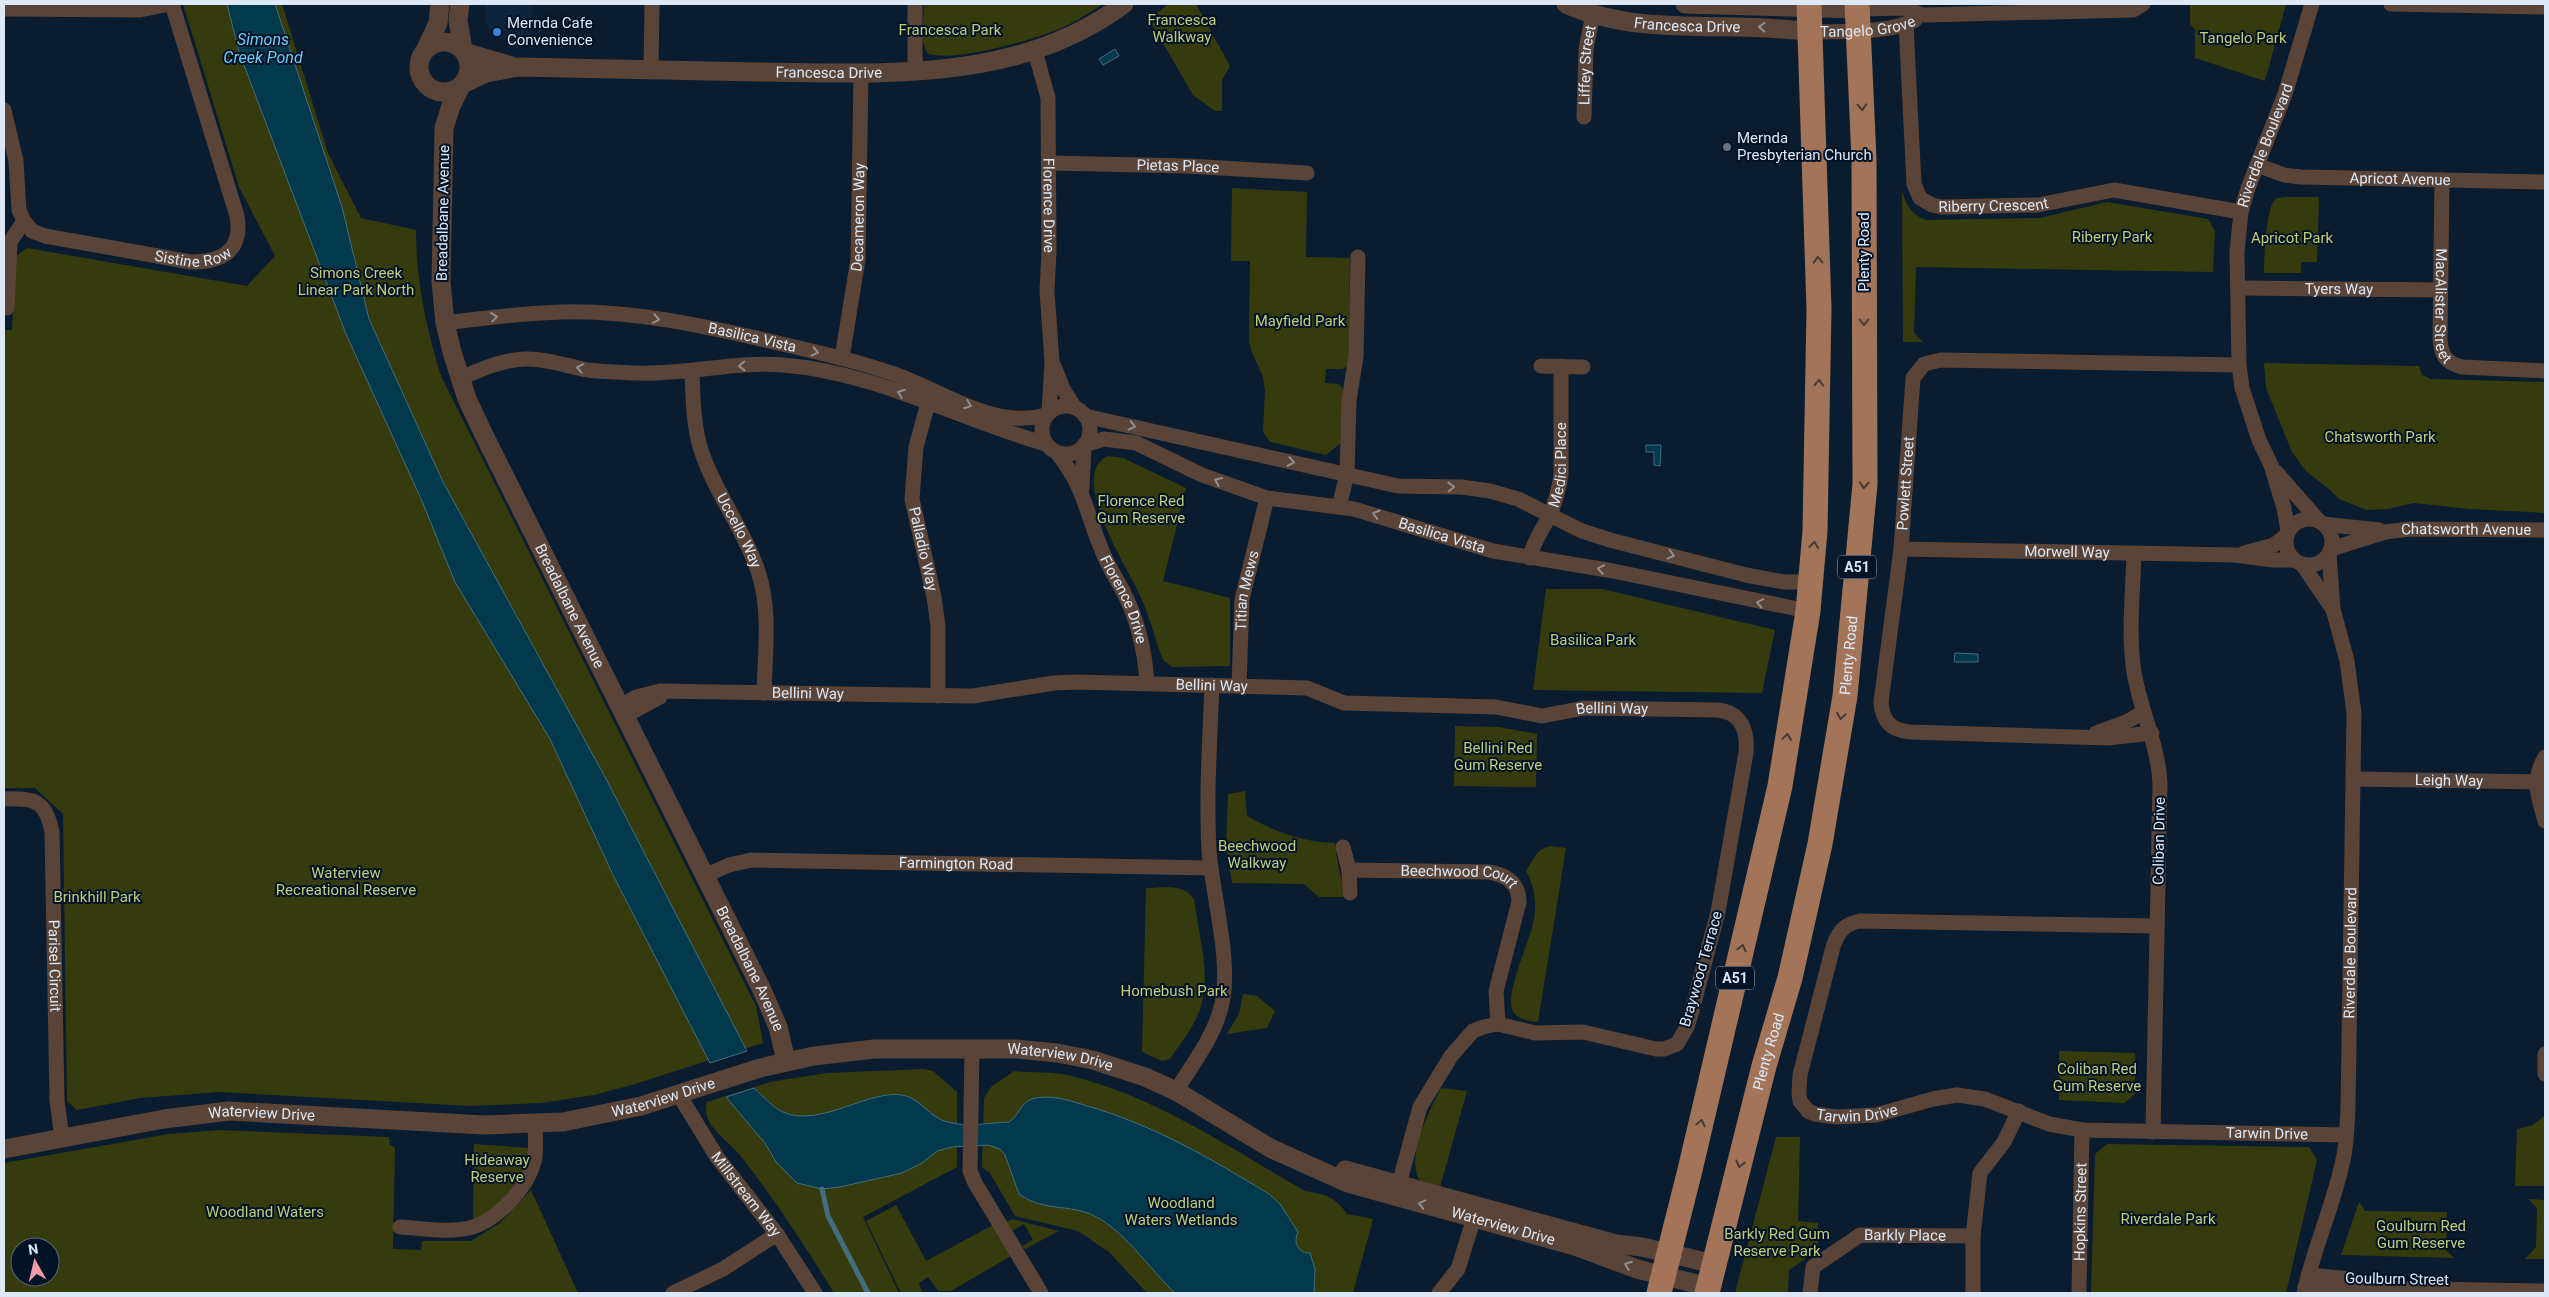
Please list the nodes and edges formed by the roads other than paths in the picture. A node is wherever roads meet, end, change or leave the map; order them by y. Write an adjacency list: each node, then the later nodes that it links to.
1 (171, 4): 15 (street); 39 (street, Sistine Row)
2 (440, 4): 21 (street)
3 (460, 4): 22 (street)
4 (652, 4): 25 (street)
5 (915, 4): 26 (street)
6 (1124, 4): 23 (street, Francesca Drive)
7 (1566, 4): 16 (street, Francesca Drive)
8 (1685, 4): 12 (street, Francesca Drive)
9 (2144, 4): 18 (street, Tangelo Grove)
10 (2312, 4): 34 (street, Riverdale Boulevard)
11 (2391, 4): 14 (street)
12 (1809, 5): 17 (street, Francesca Drive); 20 (highway, A51)
13 (1904, 6): 17 (street, Tangelo Grove); 18 (street, Tangelo Grove)
14 (2545, 7)
15 (4, 9)
16 (1593, 14): 20 (street, Francesca Drive, one-way to 16); 31 (street, Liffey Street)
17 (1858, 14): 19 (street, Tangelo Grove); 20 (street, Tangelo Grove); 119 (highway, Plenty Road / A51, one-way to 119)
18 (1923, 15): 19 (street, Tangelo Grove)
19 (1906, 24): 38 (street, Riberry Crescent)
20 (1810, 32): 75 (highway, A51, one-way to 20)
21 (426, 49): 22 (street); 28 (street)
22 (464, 51): 24 (street, Francesca Drive); 29 (street)
23 (1035, 51): 26 (street, Francesca Drive); 33 (street, Florence Drive)
24 (518, 68): 25 (street, Francesca Drive); 29 (street, Francesca Drive)
25 (650, 70): 27 (street, Francesca Drive)
26 (915, 72): 27 (street, Francesca Drive)
27 (861, 73): 45 (street, Decameron Way)
28 (426, 85): 29 (street); 32 (street, Breadalbane Avenue)
29 (462, 85): 32 (street, Breadalbane Avenue)
30 (4, 110): 39 (street)
31 (1584, 117)
32 (444, 128): 44 (street, Breadalbane Avenue)
33 (1049, 164): 35 (street, Pietas Place); 46 (street, Florence Drive)
34 (2257, 165): 36 (street, Apricot Avenue); 38 (street, Riverdale Boulevard)
35 (1307, 173)
36 (2442, 180): 37 (street, Apricot Avenue); 42 (street, MacAlister Street)
37 (2545, 182)
38 (2241, 212): 41 (street, Riverdale Boulevard)
39 (24, 221): 43 (street)
40 (1358, 257): 60 (street)
41 (2238, 288): 42 (street, Tyers Way); 47 (street, Riverdale Boulevard)
42 (2440, 290): 52 (street, MacAlister Street)
43 (7, 308)
44 (445, 323): 45 (street, Basilica Vista, one-way to 45); 53 (street, Breadalbane Avenue)
45 (842, 358): 56 (street, Basilica Vista, one-way to 56)
46 (1052, 362): 55 (street, Florence Drive); 56 (street, Florence Drive)
47 (2239, 365): 59 (street, Riverdale Boulevard); 69 (street, Powlett Street)
48 (1541, 366): 49 (street)
49 (1561, 366): 50 (street); 64 (street, Medici Place)
50 (1583, 367)
51 (692, 371): 53 (street, Basilica Vista, one-way to 53); 54 (street, Basilica Vista, one-way to 51); 81 (street, Uccello Way)
52 (2545, 371)
53 (460, 379): 83 (street, Breadalbane Avenue)
54 (928, 403): 58 (street, Basilica Vista); 82 (street, Palladio Way)
55 (1080, 412): 56 (street); 57 (street); 60 (street, one-way to 60)
56 (1049, 413): 58 (street)
57 (1084, 446): 58 (street); 61 (street, Florence Drive); 62 (street, Basilica Vista, one-way to 57)
58 (1051, 448): 61 (street, Florence Drive)
59 (2271, 465): 65 (street, Riverdale Boulevard); 68 (street, Riverdale Boulevard)
60 (1347, 474): 63 (street); 64 (street, one-way to 64)
61 (1082, 492): 78 (street, Florence Drive)
62 (1266, 498): 63 (street, Basilica Vista); 80 (street, Titian Mews)
63 (1339, 507): 73 (street, Basilica Vista, one-way to 63)
64 (1549, 515): 73 (street, Medici Place); 75 (street, one-way to 75)
65 (2321, 523): 67 (street, Chatsworth Avenue); 68 (street); 70 (street)
66 (2545, 530): 67 (street, Chatsworth Avenue)
67 (2385, 532): 70 (street, Chatsworth Avenue)
68 (2287, 533): 72 (street, Morwell Way); 74 (street)
69 (1901, 549): 71 (street, Morwell Way); 87 (street, Powlett Street)
70 (2330, 551): 74 (street); 76 (street, Riverdale Boulevard)
71 (2134, 554): 72 (street, Morwell Way); 84 (street, Coliban Drive)
72 (2235, 555): 74 (street, Morwell Way)
73 (1530, 558): 77 (street, Basilica Vista, one-way to 73)
74 (2298, 562): 76 (street, Riverdale Boulevard)
75 (1810, 582): 77 (highway, A51)
76 (2333, 609): 89 (street, Riverdale Boulevard)
77 (1808, 611): 118 (highway, A51, one-way to 77)
78 (1147, 683): 79 (street, Bellini Way); 82 (street, Bellini Way)
79 (1212, 685): 80 (street, Bellini Way); 94 (street)
80 (1239, 685): 85 (street, Bellini Way)
81 (764, 693): 82 (street, Bellini Way); 83 (street, Bellini Way)
82 (938, 696)
83 (622, 711): 96 (street, Breadalbane Avenue)
84 (2144, 712): 86 (street, Coliban Drive); 87 (street, Powlett Street)
85 (1743, 724): 99 (street, Braywood Terrace)
86 (2152, 733): 87 (street, Powlett Street); 98 (street, Coliban Drive)
87 (2082, 736)
88 (2545, 757): 90 (street)
89 (2354, 779): 90 (street, Leigh Way); 110 (street, Riverdale Boulevard)
90 (2541, 782): 92 (street)
91 (4, 799): 111 (street, Parisel Circuit)
92 (2545, 820)
93 (1343, 847): 95 (street)
94 (1211, 868): 96 (street, Farmington Road); 104 (street)
95 (1349, 870): 97 (street); 99 (street, Beechwood Court)
96 (704, 876): 102 (street, Breadalbane Avenue)
97 (1350, 893)
98 (2157, 926): 106 (street, Tarwin Drive); 109 (street, Coliban Drive)
99 (1498, 1024): 113 (street)
100 (972, 1049): 102 (street, Waterview Drive); 104 (street, Waterview Drive); 126 (street)
101 (2545, 1054): 103 (street)
102 (786, 1061): 105 (street, Waterview Drive)
103 (2545, 1074)
104 (1176, 1091): 113 (street, Waterview Drive)
105 (678, 1095): 107 (street, Waterview Drive); 116 (street, Millstream Way)
106 (2019, 1111): 108 (street, Tarwin Drive); 117 (street)
107 (535, 1124): 111 (street, Waterview Drive); 115 (street)
108 (2082, 1130): 109 (street, Tarwin Drive); 130 (street, Hopkins Street)
109 (2153, 1132): 110 (street, Tarwin Drive)
110 (2346, 1135): 121 (street, Riverdale Boulevard)
111 (62, 1138): 112 (street, Waterview Drive)
112 (4, 1149)
113 (1398, 1191): 114 (street, Waterview Drive)
114 (1475, 1212): 118 (street, Waterview Drive); 127 (street)
115 (400, 1227)
116 (777, 1234): 122 (street); 125 (street, Millstream Way)
117 (1973, 1236): 128 (street, Barkly Place); 129 (street)
118 (1663, 1274): 119 (street, Waterview Drive)
119 (1710, 1281)
120 (2545, 1281): 121 (street, Goulburn Street)
121 (2305, 1285): 123 (street, Goulburn Street)
122 (691, 1290): 124 (street)
123 (2545, 1292)
124 (673, 1293)
125 (815, 1293)
126 (1041, 1293)
127 (1439, 1293)
128 (1810, 1293)
129 (1973, 1293)
130 (2079, 1293)

